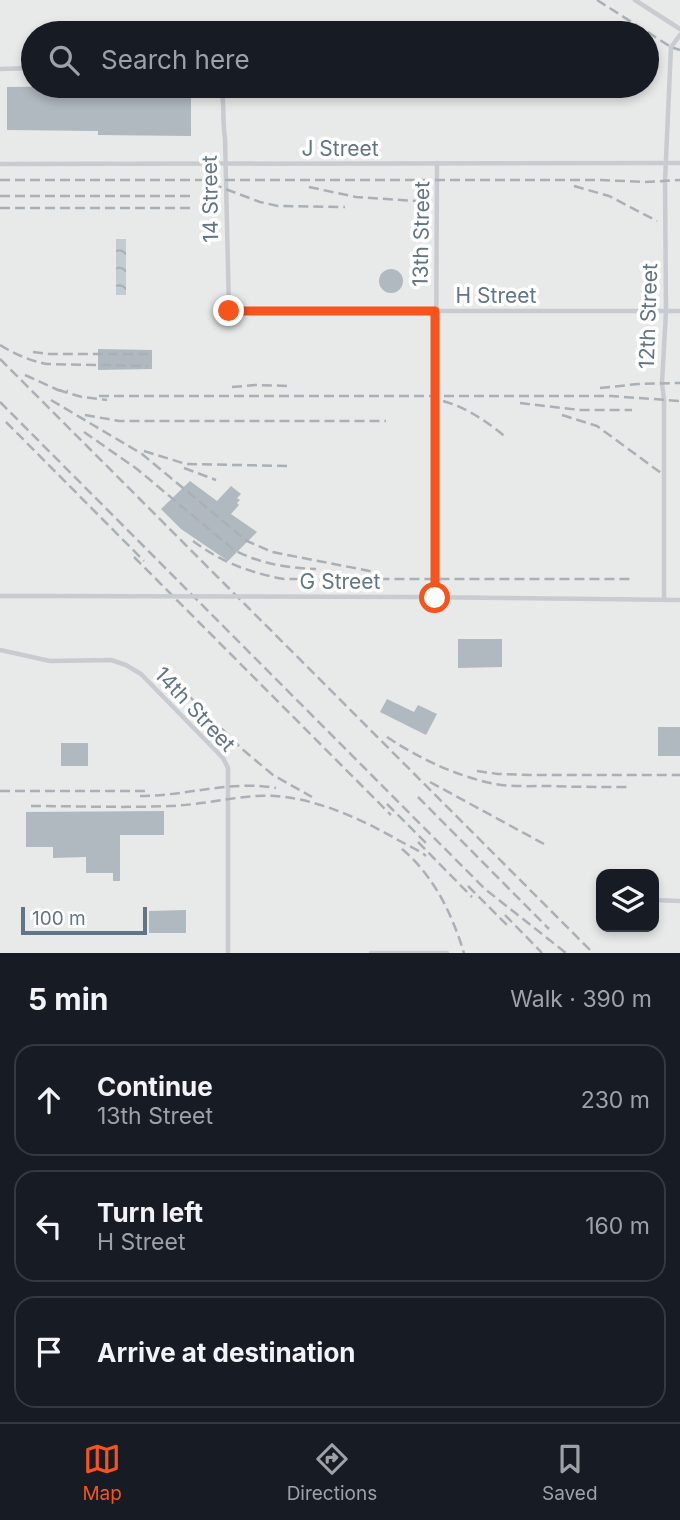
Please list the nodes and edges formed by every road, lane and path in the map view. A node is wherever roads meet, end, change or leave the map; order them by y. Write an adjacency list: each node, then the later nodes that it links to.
1 (635, 0): 2 (lane)
2 (680, 29)
3 (680, 35): 8 (lane, 12th Street)
4 (21, 68): 5 (lane)
5 (0, 69)
6 (222, 98): 11 (lane, 14 Street)
7 (437, 163): 8 (lane, J Street); 11 (lane, J Street); 13 (lane, 13th Street)
8 (667, 163): 9 (lane, J Street); 14 (lane, 12th Street)
9 (680, 163)
10 (0, 164): 11 (lane, J Street)
11 (225, 164): 12 (lane, 14 Street)
12 (229, 311): 13 (lane, H Street)
13 (435, 311): 14 (lane, H Street); 17 (lane, 13th Street)
14 (666, 311): 15 (lane, H Street); 18 (lane, 12th Street)
15 (680, 311)
16 (0, 596): 17 (lane, G Street, bridge)
17 (435, 598): 18 (lane, G Street)
18 (664, 600): 19 (lane, G Street)
19 (680, 600)
20 (0, 650): 23 (lane, 14th Street)
21 (659, 901): 22 (lane)
22 (680, 901)
23 (228, 953)
24 (371, 953): 25 (lane)
25 (440, 953): 26 (lane)
26 (447, 953)

